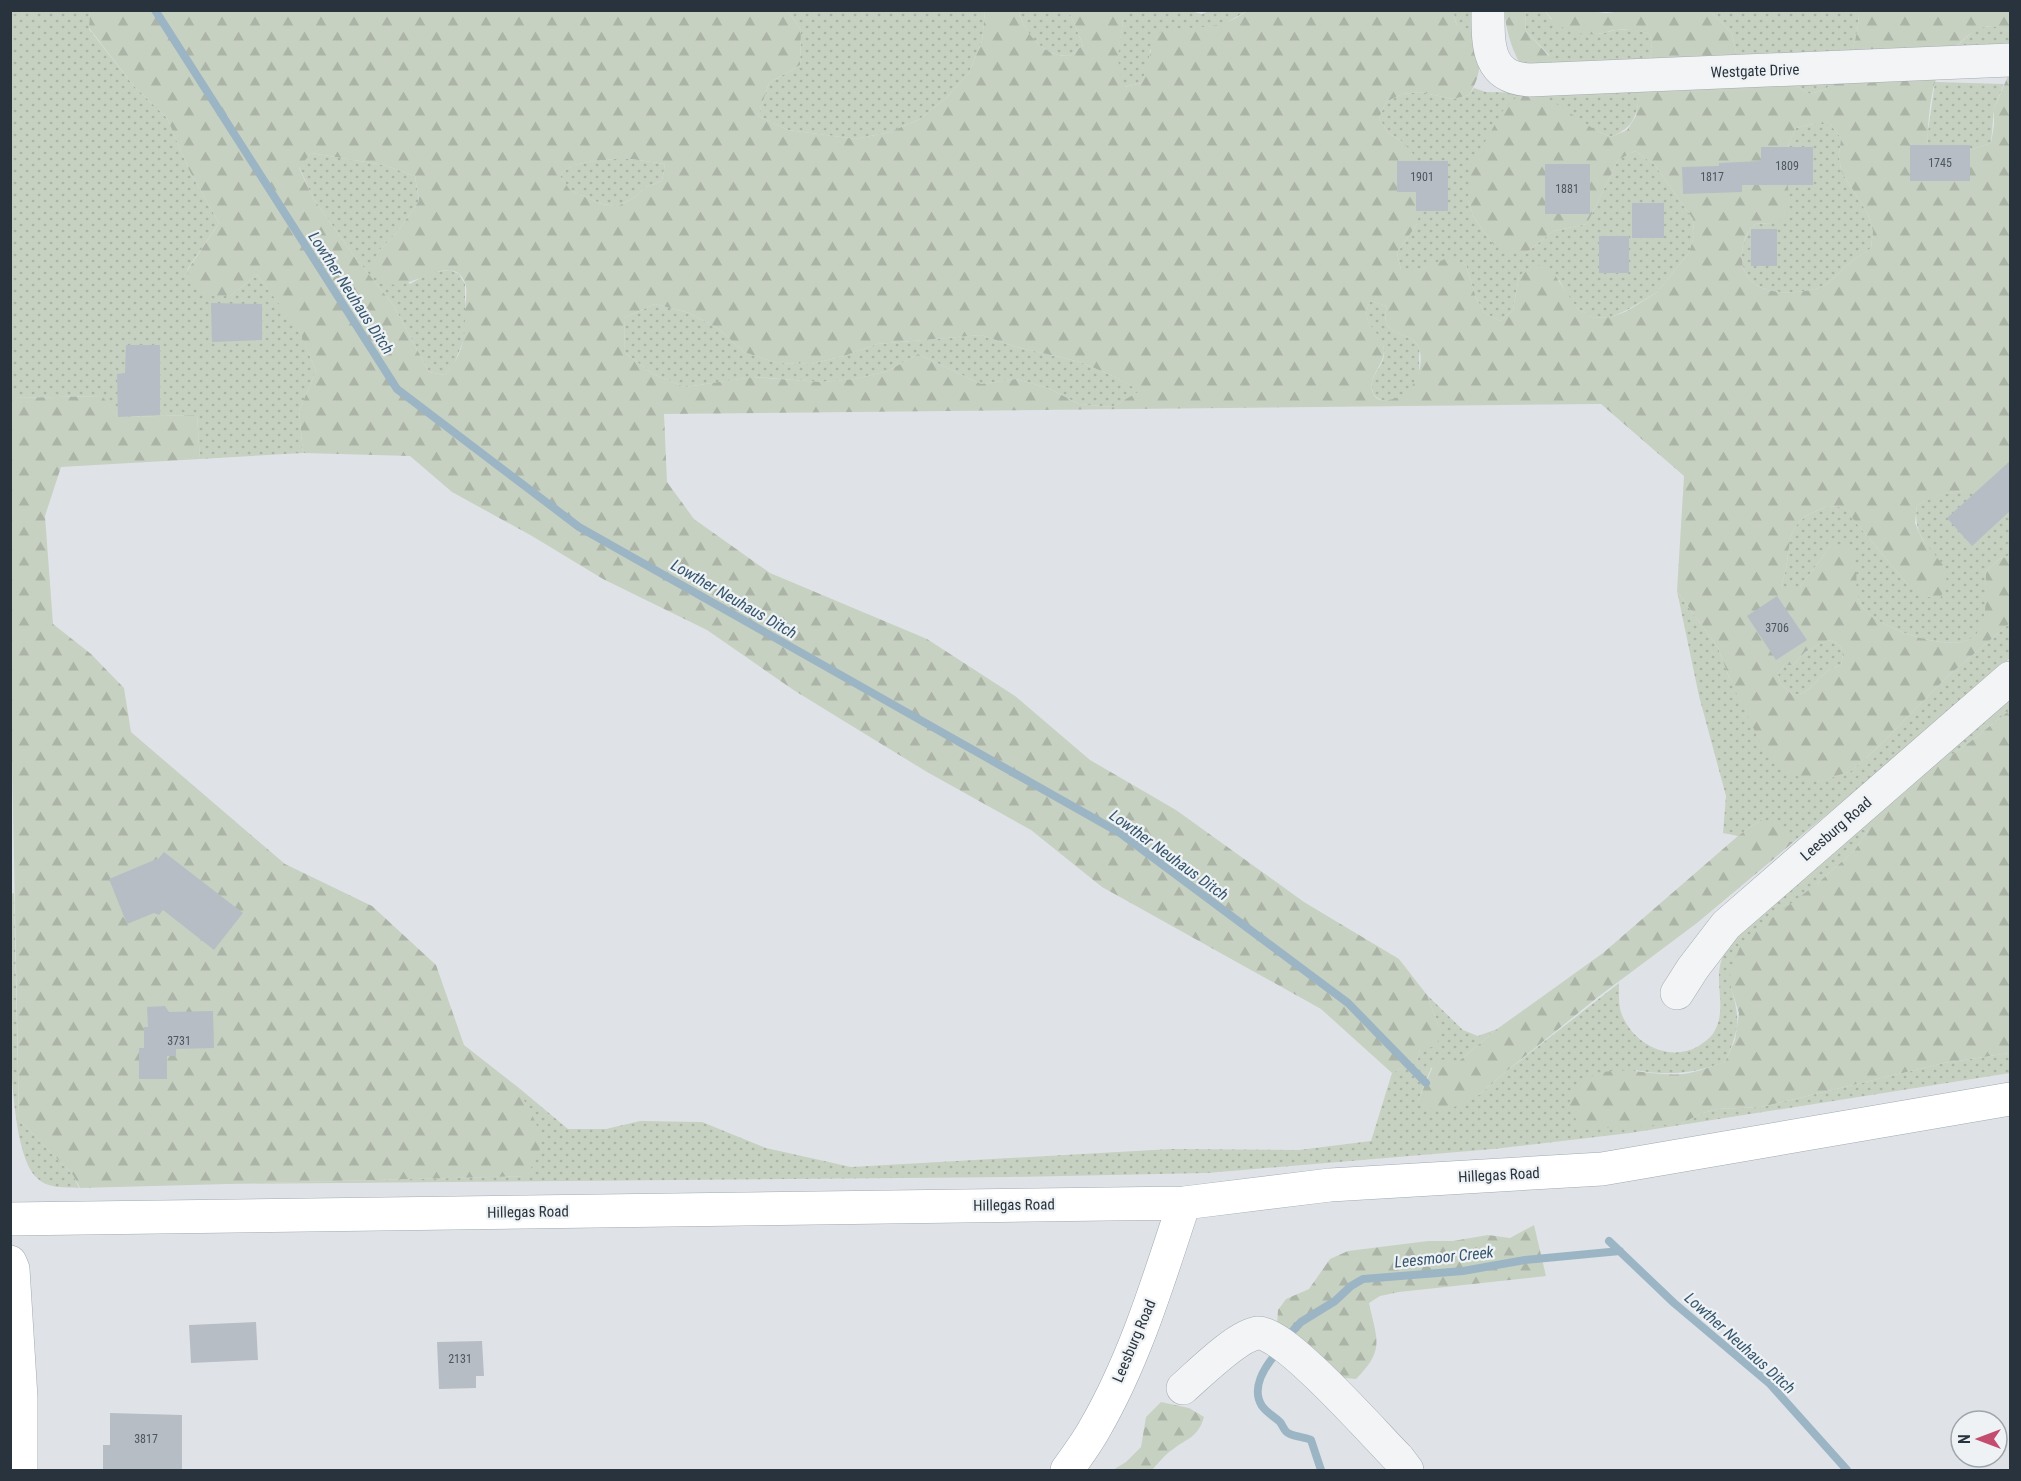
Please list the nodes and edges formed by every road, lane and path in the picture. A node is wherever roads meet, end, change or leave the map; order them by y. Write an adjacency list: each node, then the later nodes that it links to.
1 (1488, 10): 2 (street, Westgate Drive)
2 (2010, 60)
3 (2010, 678): 4 (street, Leesburg Road)
4 (1677, 993)
5 (2010, 1099): 6 (main road, Hillegas Road)
6 (1184, 1203): 7 (main road, Hillegas Road); 11 (main road, Leesburg Road)
7 (10, 1219)
8 (10, 1262): 10 (main road)
9 (1183, 1388): 12 (street)
10 (21, 1470)
11 (1067, 1470)
12 (1407, 1470)

